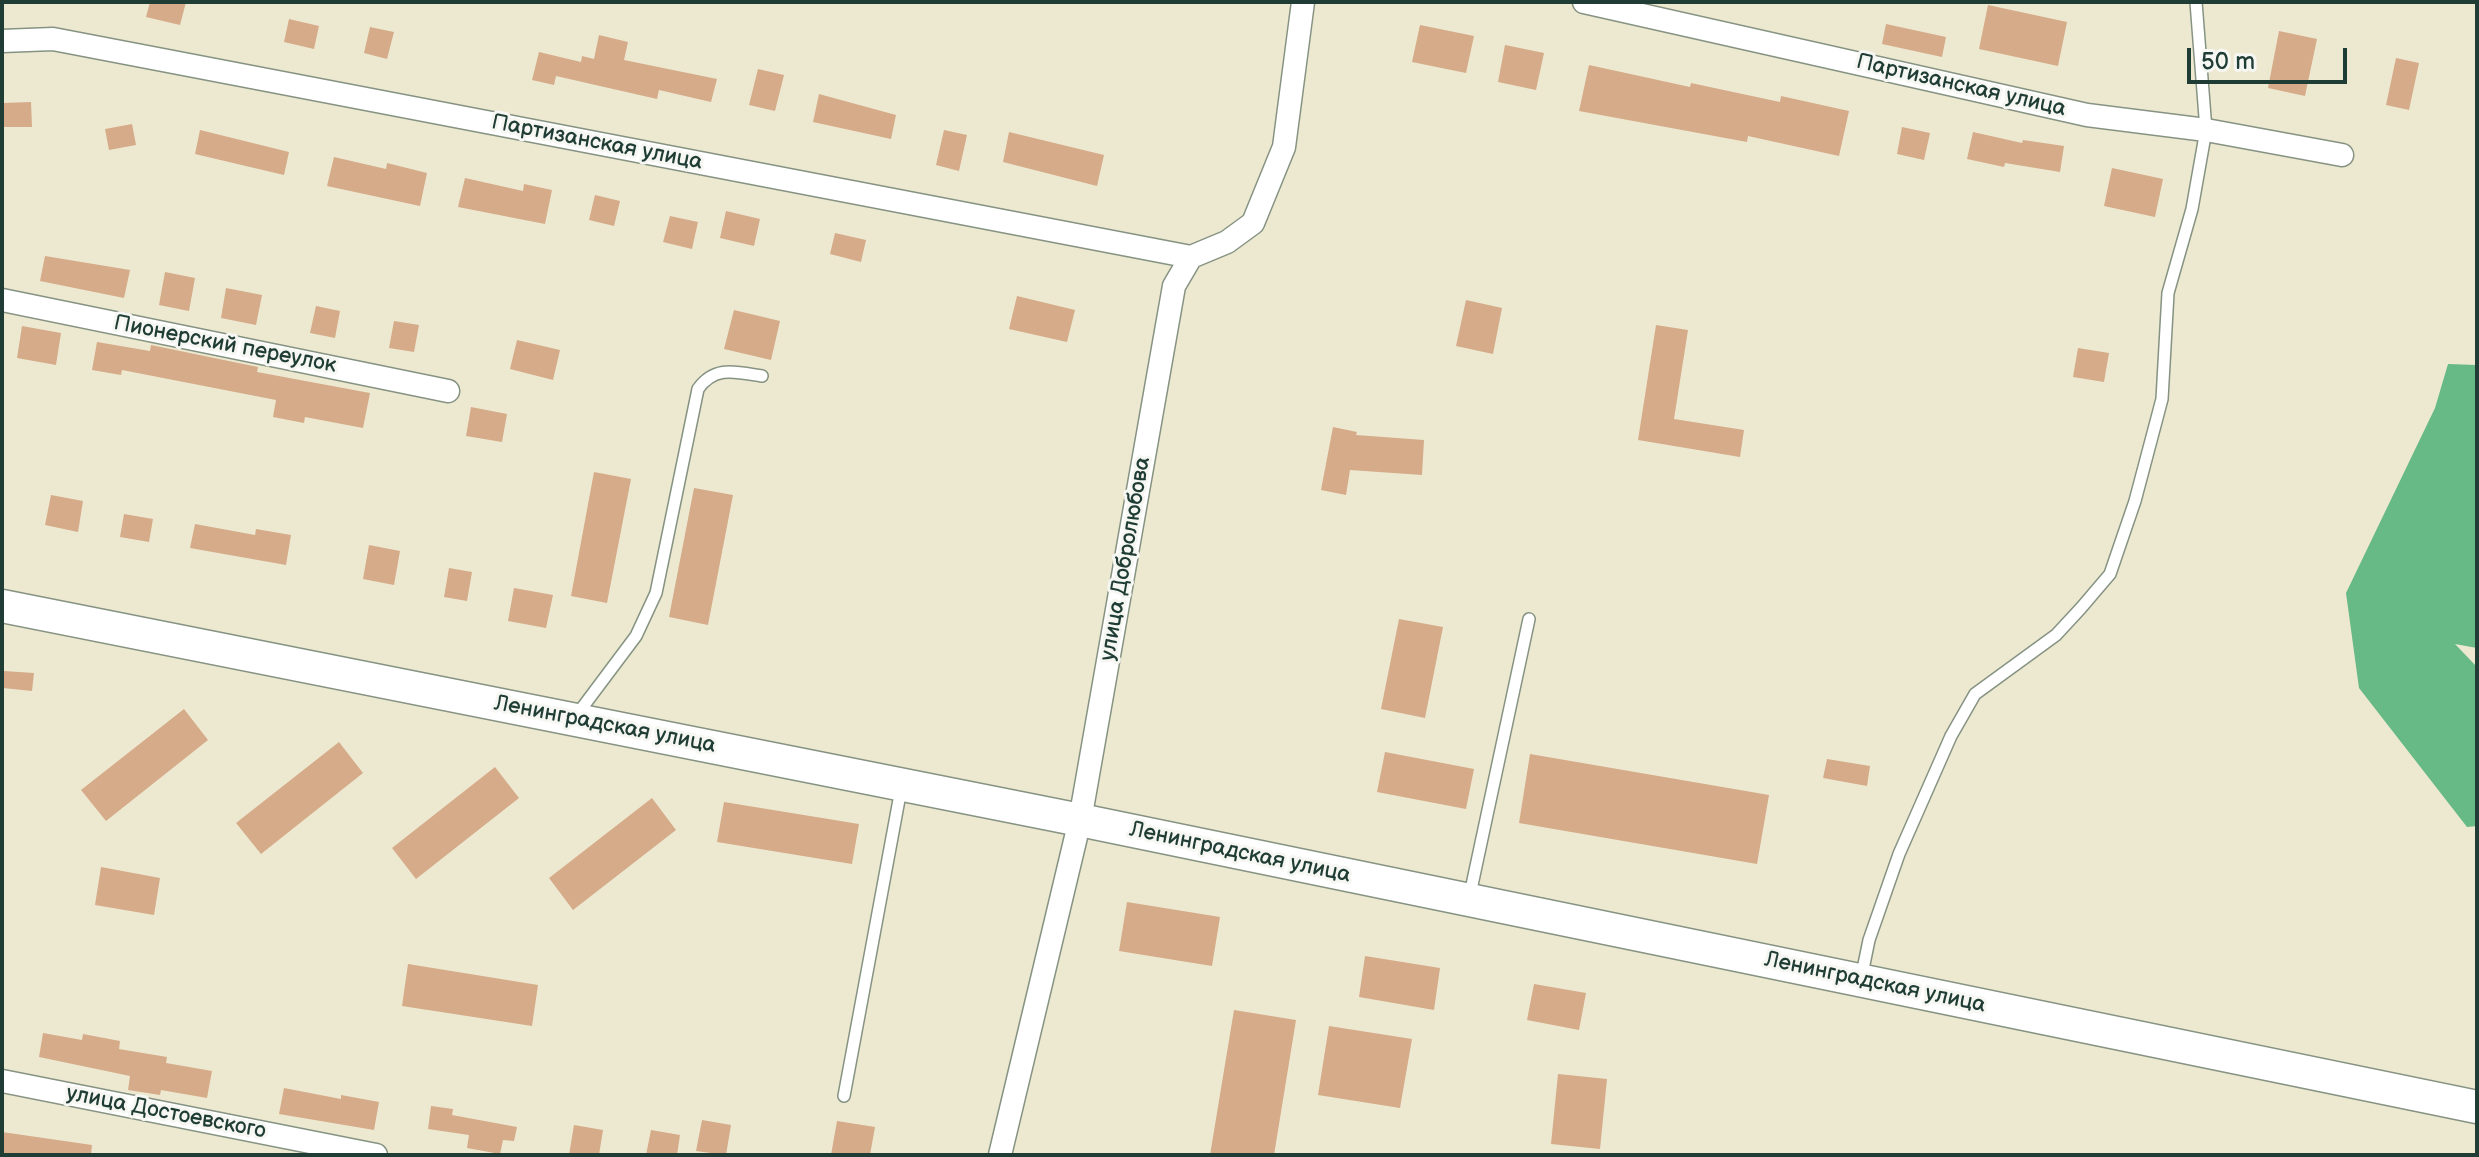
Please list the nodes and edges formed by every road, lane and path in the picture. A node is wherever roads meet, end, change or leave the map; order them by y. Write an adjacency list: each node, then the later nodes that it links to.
1 (1303, 2): 7 (street)
2 (1584, 2): 5 (street, Партизанская улица)
3 (2196, 2): 5 (lane)
4 (2, 41): 7 (street, Партизанская улица)
5 (2206, 130): 6 (street, Партизанская улица); 17 (lane)
6 (2342, 155)
7 (1191, 257): 15 (street, улица Добролюбова)
8 (2, 300): 10 (street, Пионерский переулок)
9 (762, 376): 13 (lane)
10 (448, 391)
11 (2, 606): 13 (street, Ленинградская улица)
12 (1529, 619): 16 (lane)
13 (573, 719): 14 (street, Ленинградская улица)
14 (902, 784): 15 (street, Ленинградская улица); 19 (lane)
15 (1080, 820): 16 (street, Ленинградская улица); 22 (street, улица Добролюбова)
16 (1469, 900): 17 (street, Ленинградская улица)
17 (1860, 980): 20 (street, Ленинградская улица)
18 (2, 1081): 21 (street, улица Достоевского)
19 (844, 1096)
20 (2477, 1107)
21 (376, 1155)
22 (1000, 1155)

